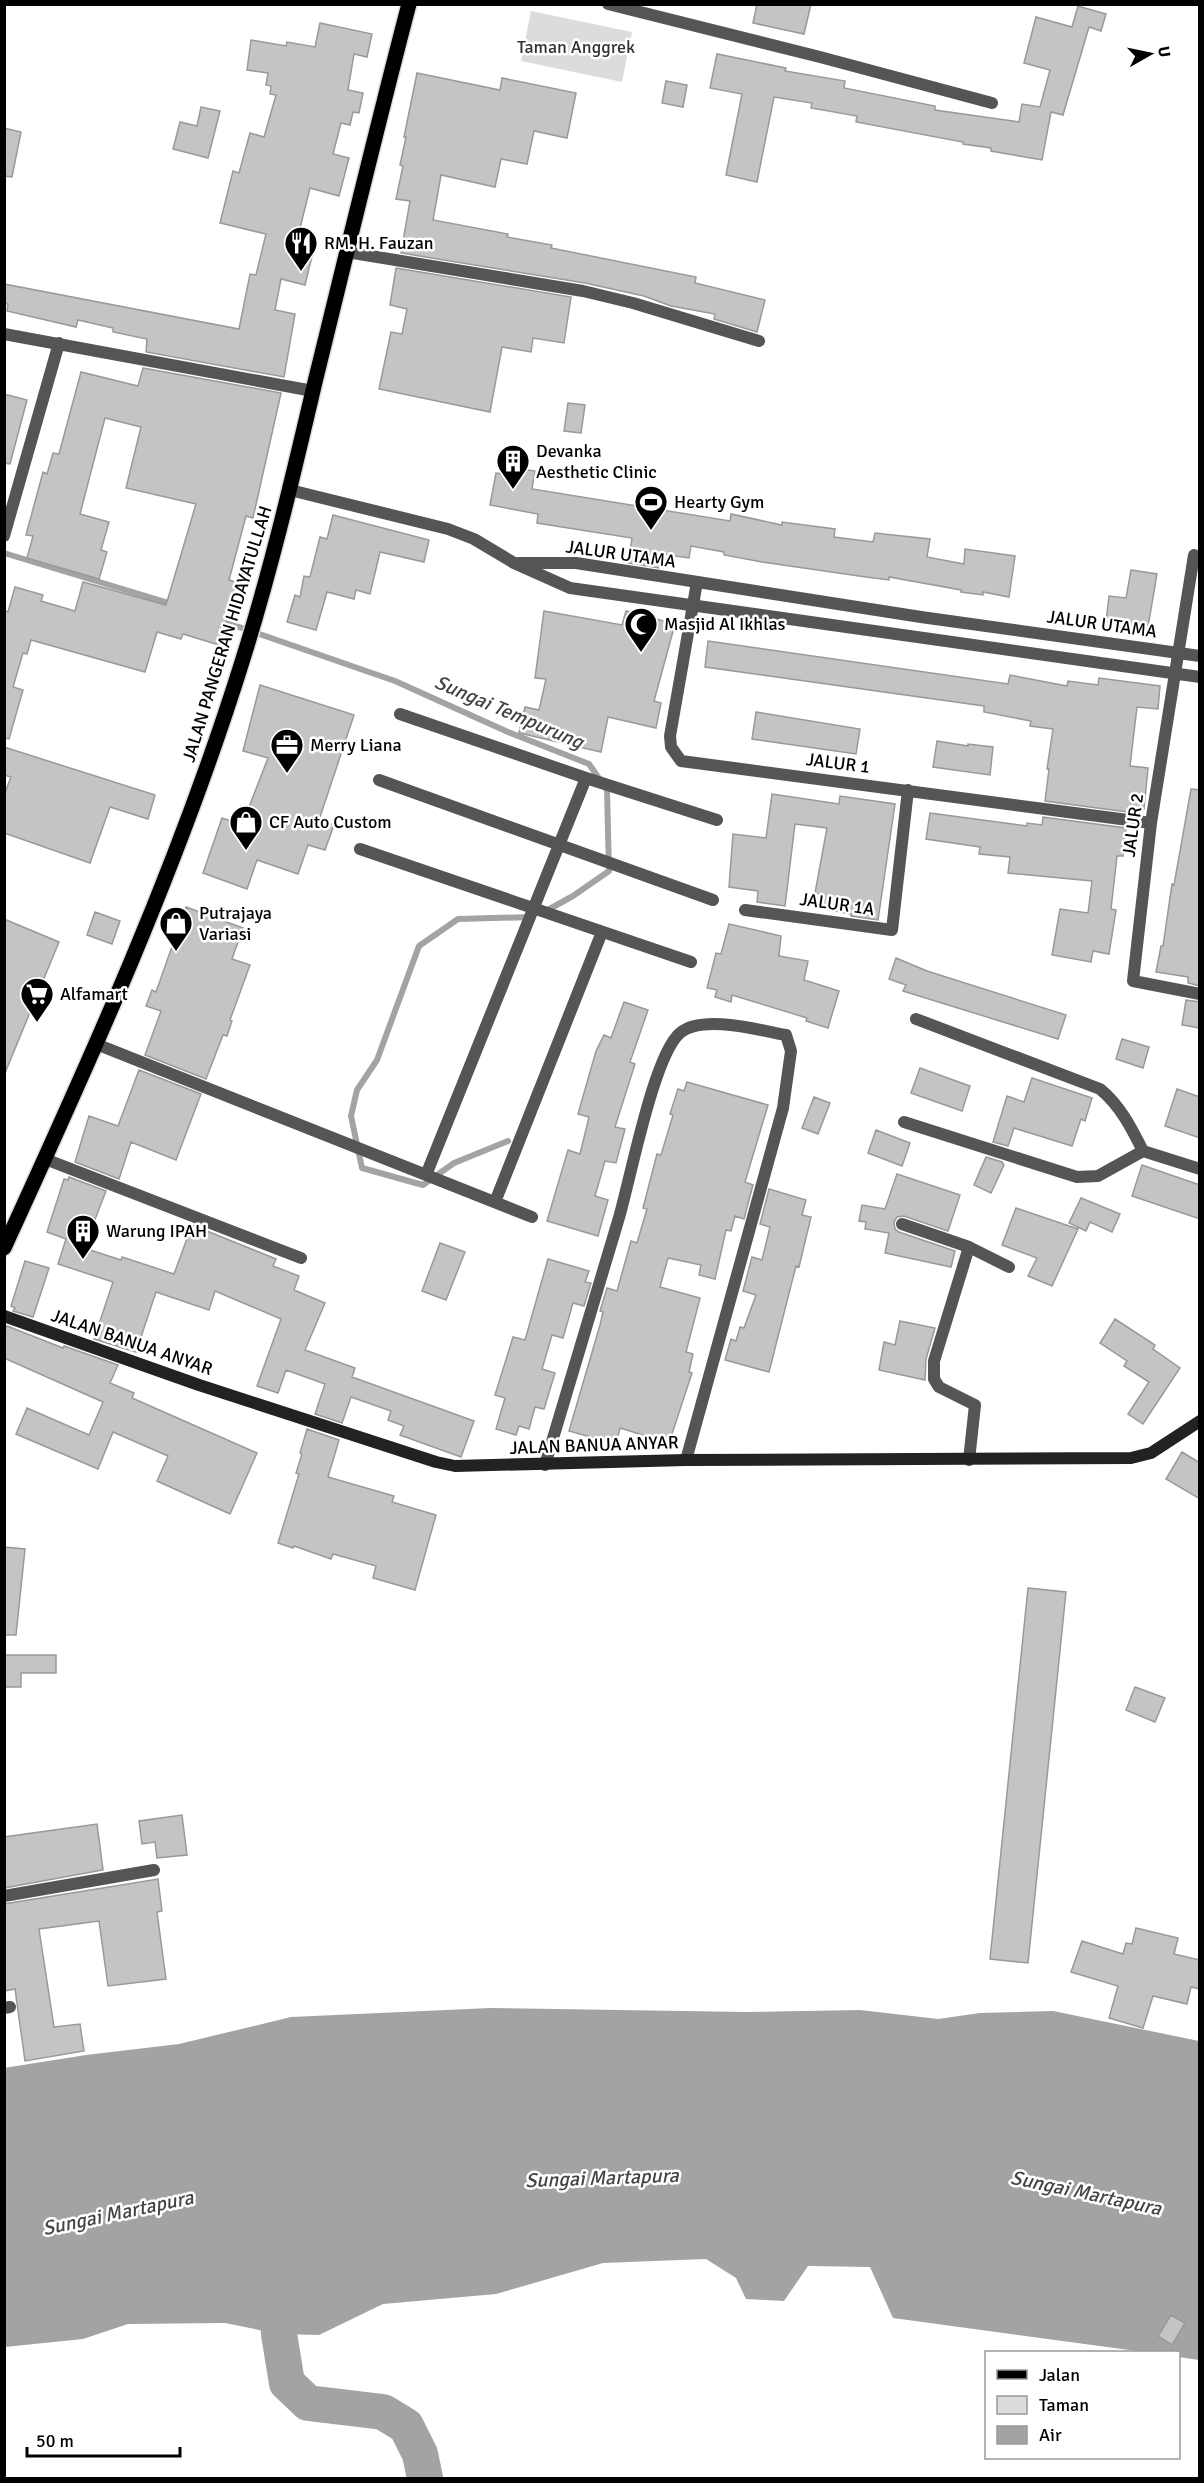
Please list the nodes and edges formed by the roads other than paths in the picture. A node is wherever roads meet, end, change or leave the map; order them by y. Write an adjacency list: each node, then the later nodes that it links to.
1 (409, 4): 4 (main road, JALAN PANGERAN HIDAYATULLAH)
2 (608, 4): 3 (street)
3 (992, 103)
4 (346, 252): 6 (street); 8 (main road, JALAN PANGERAN HIDAYATULLAH)
5 (4, 334): 7 (street)
6 (759, 341)
7 (59, 343): 8 (street); 10 (street)
8 (313, 391): 9 (main road, JALAN PANGERAN HIDAYATULLAH)
9 (290, 490): 12 (street); 36 (main road, JALAN PANGERAN HIDAYATULLAH)
10 (4, 536)
11 (1194, 555): 17 (street)
12 (514, 563): 13 (street, JALUR UTAMA); 14 (street, JALUR UTAMA)
13 (697, 582): 14 (street); 15 (street, JALUR UTAMA)
14 (694, 605): 16 (street, JALUR UTAMA); 24 (street, JALUR 1)
15 (921, 617): 16 (street); 17 (street, JALUR UTAMA)
16 (917, 638): 19 (street, JALUR UTAMA)
17 (1177, 653): 18 (street, JALUR UTAMA); 19 (street, JALUR 2)
18 (1200, 656)
19 (1174, 674): 20 (street, JALUR UTAMA); 26 (street, JALUR 2)
20 (1200, 677)
21 (400, 714): 22 (street)
22 (586, 778): 25 (street); 27 (street)
23 (379, 780): 27 (street)
24 (908, 790): 26 (street, JALUR 1); 31 (street, JALUR 1A)
25 (717, 820)
26 (1151, 823): 34 (street, JALUR 2)
27 (561, 845): 29 (street); 30 (street)
28 (360, 849): 30 (street)
29 (713, 900)
30 (535, 909): 32 (street); 41 (street)
31 (745, 910)
32 (602, 932): 33 (street); 42 (street)
33 (691, 962)
34 (1200, 994)
35 (916, 1019): 38 (street)
36 (96, 1044): 39 (main road, JALAN PANGERAN HIDAYATULLAH); 41 (street)
37 (904, 1122): 38 (street)
38 (1143, 1151): 40 (street)
39 (45, 1159): 46 (main road, JALAN PANGERAN HIDAYATULLAH); 47 (street)
40 (1200, 1169)
41 (426, 1175): 42 (street)
42 (495, 1202): 43 (street)
43 (532, 1217)
44 (902, 1224): 45 (street)
45 (969, 1247): 48 (street); 52 (street)
46 (4, 1248)
47 (301, 1258)
48 (1009, 1267)
49 (4, 1316): 53 (street, JALAN BANUA ANYAR)
50 (1200, 1421): 52 (street, JALAN BANUA ANYAR)
51 (686, 1460): 52 (street, JALAN BANUA ANYAR); 53 (street, JALAN BANUA ANYAR); 53 (street)
52 (969, 1460)
53 (545, 1465)
54 (154, 1870): 55 (street)
55 (4, 1896)

